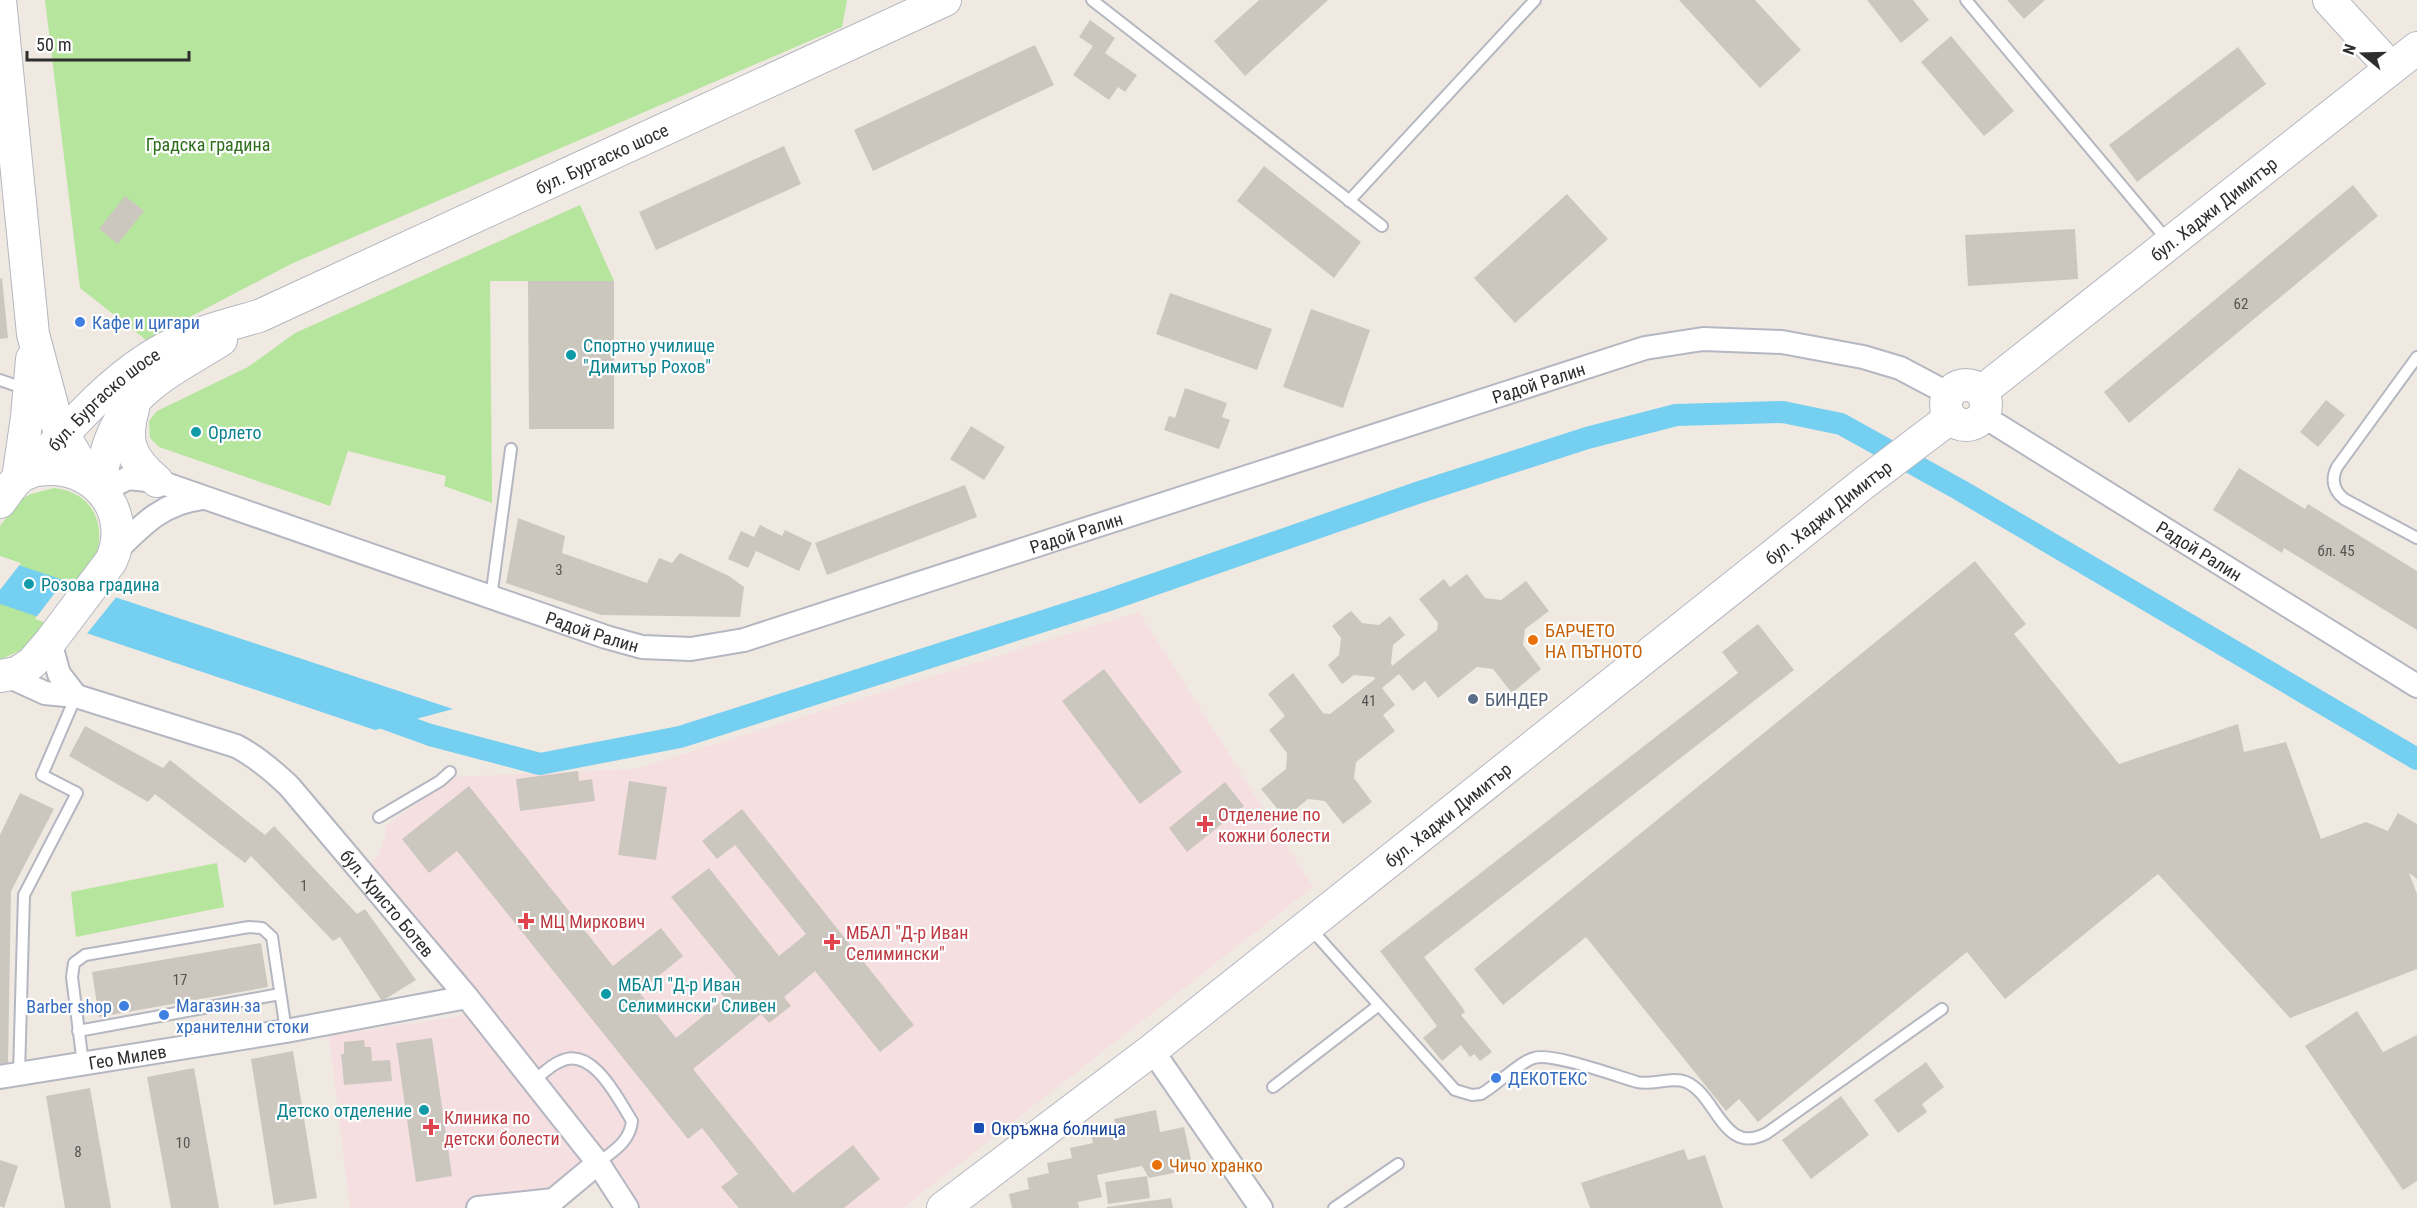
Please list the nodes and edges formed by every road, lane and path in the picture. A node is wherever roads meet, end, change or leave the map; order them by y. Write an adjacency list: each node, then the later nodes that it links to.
1 (0, 0): 9 (main road)
2 (945, 0): 13 (main road, бул. Бургаско шосе)
3 (1092, 0): 10 (lane)
4 (1535, 0): 10 (lane)
5 (1966, 0): 12 (lane)
6 (2329, 0): 8 (main road)
7 (2417, 48): 8 (main road, бул. Хаджи Димитър)
8 (2391, 68): 12 (main road, бул. Хаджи Димитър)
9 (9, 190): 16 (main road)
10 (1349, 201): 11 (lane)
11 (1382, 226)
12 (2169, 242): 19 (main road, бул. Хаджи Димитър)
13 (259, 316): 17 (main road, бул. Бургаско шосе); 18 (main road, бул. Бургаско шосе)
14 (2417, 357): 27 (lane)
15 (0, 380): 16 (lane)
16 (37, 383): 18 (main road); 21 (main road); 24 (main road)
17 (137, 397): 23 (main road); 25 (main road, бул. Бургаско шосе)
18 (99, 399): 21 (main road, бул. Бургаско шосе)
19 (1982, 404): 20 (main road); 32 (street, Радой Ралин)
20 (1944, 414): 29 (street, Радой Ралин); 36 (main road, бул. Хаджи Димитър)
21 (62, 435): 24 (main road, бул. Бургаско шосе); 25 (main road)
22 (511, 450): 29 (lane)
23 (157, 481): 25 (street, Радой Ралин); 26 (street, Радой Ралин)
24 (12, 485): 25 (main road)
25 (98, 486): 28 (main road)
26 (204, 498): 28 (street); 29 (street, Радой Ралин)
27 (2417, 538)
28 (115, 552): 30 (main road)
29 (491, 599)
30 (53, 639): 31 (main road); 33 (street)
31 (3, 677): 33 (street, бул. Христо Ботев)
32 (2417, 686)
33 (76, 696): 38 (street, бул. Христо Ботев); 45 (lane)
34 (450, 772): 35 (lane)
35 (379, 817)
36 (1308, 925): 39 (lane); 43 (main road, бул. Хаджи Димитър)
37 (280, 994): 41 (lane); 41 (lane); 42 (lane)
38 (467, 997): 42 (street, Гео Милев); 46 (street, бул. Христо Ботев)
39 (1379, 1005): 40 (lane); 47 (lane)
40 (1942, 1009)
41 (78, 1031): 44 (lane)
42 (286, 1031): 44 (street, Гео Милев)
43 (1152, 1050): 53 (main road, бул. Хаджи Димитър); 54 (street)
44 (83, 1065): 45 (street, Гео Милев)
45 (10, 1076)
46 (532, 1082): 48 (street, бул. Христо Ботев); 48 (lane)
47 (1273, 1087)
48 (598, 1163): 50 (street); 52 (street, бул. Христо Ботев)
49 (1398, 1164): 55 (lane)
50 (549, 1204): 51 (street)
51 (478, 1208)
52 (627, 1208)
53 (943, 1208)
54 (1261, 1208)
55 (1334, 1208)

